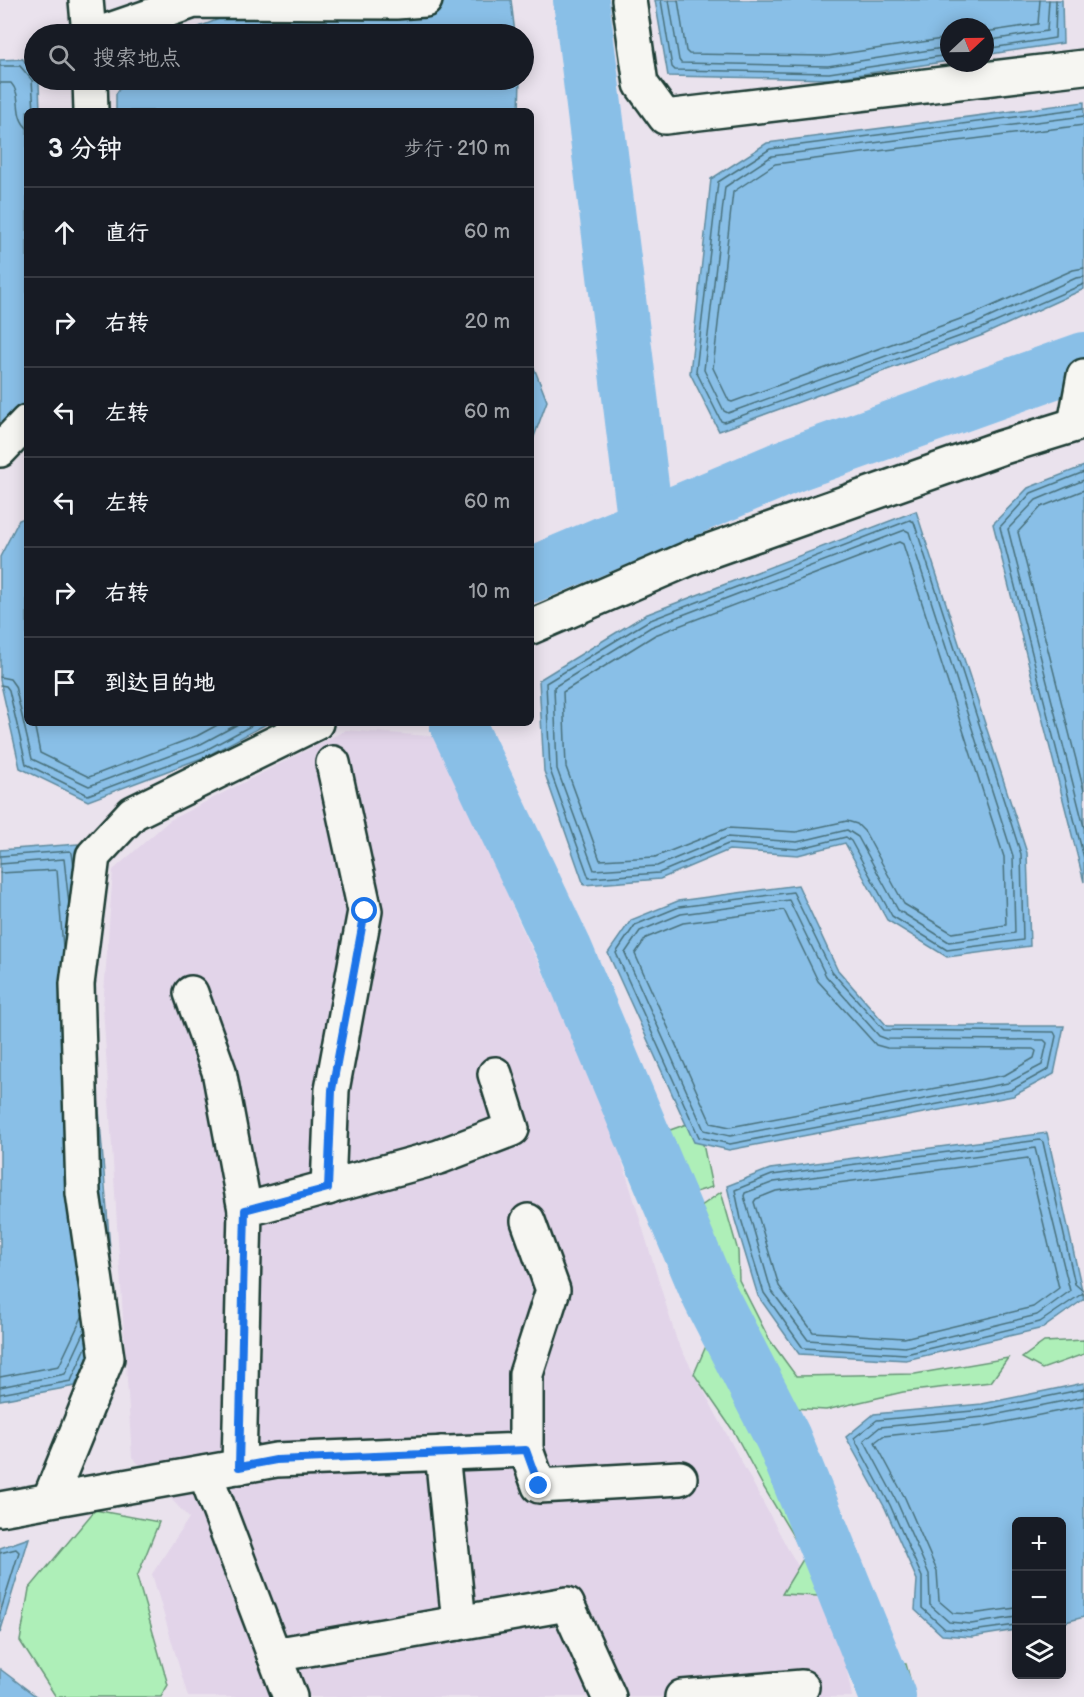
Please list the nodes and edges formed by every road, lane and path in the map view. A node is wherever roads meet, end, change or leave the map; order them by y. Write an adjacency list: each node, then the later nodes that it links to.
1 (86, 0): 5 (street)
2 (194, 0): 3 (street); 6 (street)
3 (425, 0)
4 (629, 0): 7 (street)
5 (88, 24)
6 (126, 24)
7 (1084, 67)
8 (90, 90): 9 (street)
9 (91, 108)
10 (1084, 376): 11 (street)
11 (1080, 423): 14 (street)
12 (24, 426): 13 (street)
13 (0, 450)
14 (534, 626)
15 (310, 726): 27 (street)
16 (333, 763): 19 (street)
17 (191, 993): 20 (street)
18 (495, 1074): 19 (street)
19 (328, 1188): 20 (street)
20 (245, 1210): 24 (street)
21 (528, 1221): 22 (street)
22 (526, 1450): 23 (street); 26 (street)
23 (442, 1453): 24 (street); 29 (street)
24 (239, 1467): 25 (street)
25 (205, 1473): 27 (street); 30 (street)
26 (680, 1478)
27 (50, 1500): 28 (street)
28 (0, 1509)
29 (459, 1623): 30 (street); 33 (street)
30 (274, 1655): 32 (street)
31 (802, 1687): 34 (street)
32 (290, 1697)
33 (609, 1697)
34 (682, 1697)

